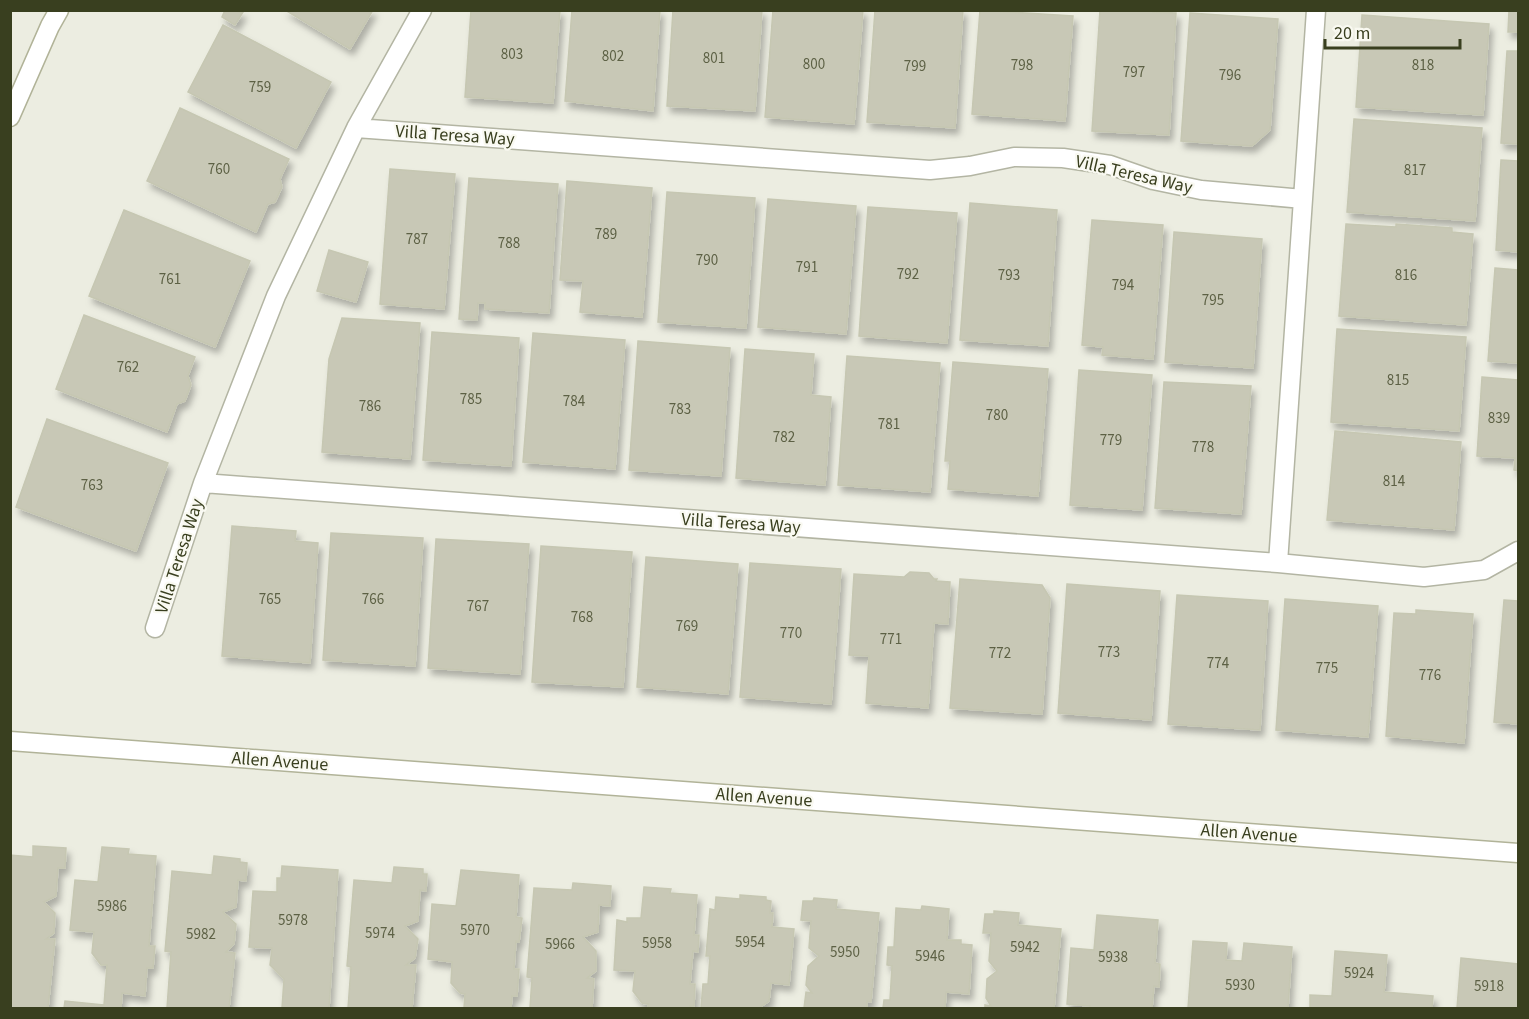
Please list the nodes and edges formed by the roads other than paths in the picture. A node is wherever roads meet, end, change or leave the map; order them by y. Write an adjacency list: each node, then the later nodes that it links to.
1 (59, 10): 4 (street)
2 (422, 10): 5 (street, Villa Teresa Way)
3 (1316, 10): 6 (street)
4 (10, 117)
5 (356, 128): 6 (street, Villa Teresa Way); 7 (street, Villa Teresa Way)
6 (1303, 199): 9 (street)
7 (204, 483): 9 (street, Villa Teresa Way); 10 (street, Villa Teresa Way)
8 (1518, 551): 9 (street, Villa Teresa Way)
9 (1278, 563)
10 (155, 628)
11 (10, 741): 12 (street, Allen Avenue)
12 (1518, 853)

